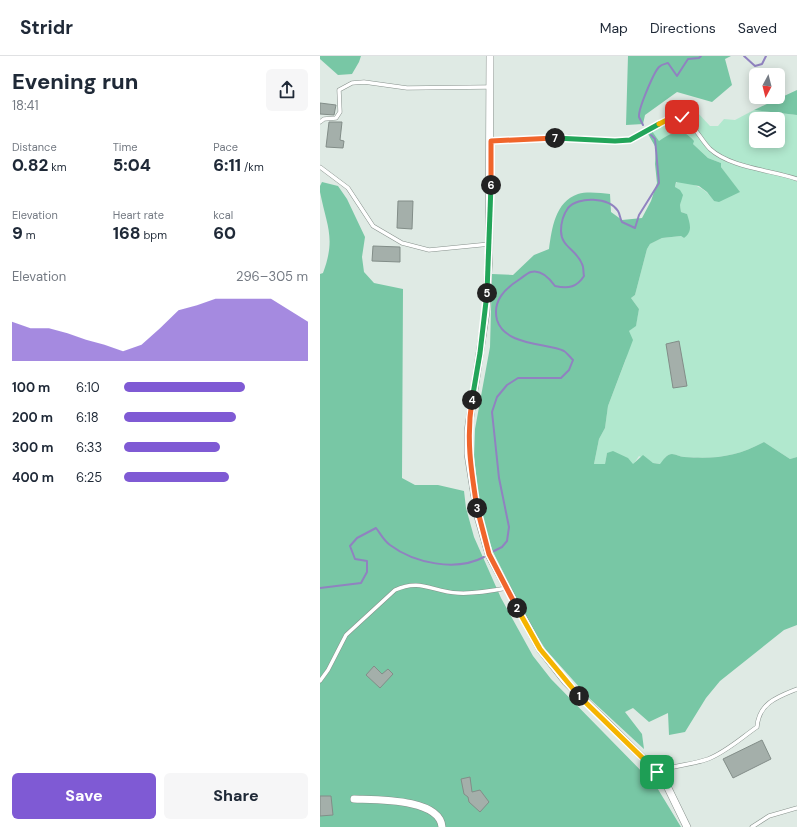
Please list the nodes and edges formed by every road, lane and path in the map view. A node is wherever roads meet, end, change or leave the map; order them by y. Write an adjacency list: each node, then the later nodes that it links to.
1 (490, 56): 2 (street)
2 (490, 86): 3 (lane); 4 (street)
3 (320, 122)
4 (491, 141): 6 (lane); 7 (street)
5 (320, 167): 7 (lane)
6 (797, 180)
7 (490, 244): 8 (street)
8 (507, 588): 9 (lane); 11 (street)
9 (320, 681)
10 (797, 689): 11 (lane)
11 (657, 772): 15 (street)
12 (354, 799): 14 (street)
13 (797, 808): 16 (lane)
14 (442, 827)
15 (687, 827)
16 (752, 827)

